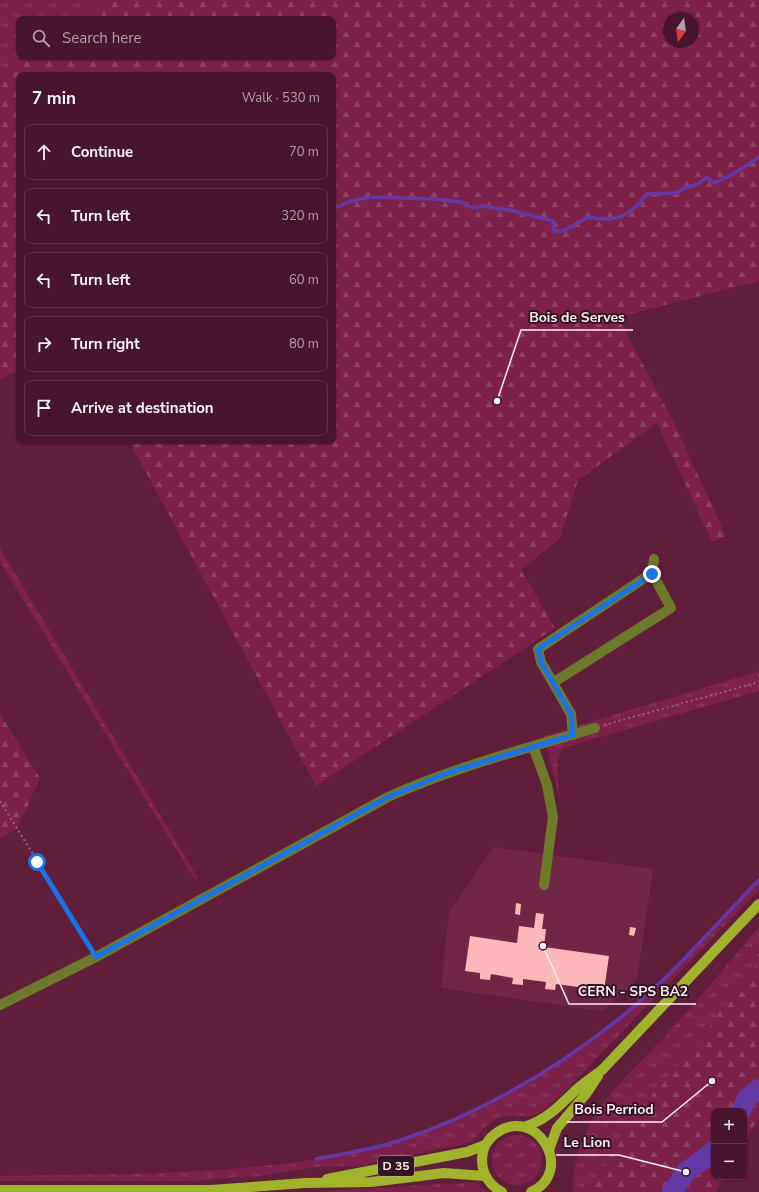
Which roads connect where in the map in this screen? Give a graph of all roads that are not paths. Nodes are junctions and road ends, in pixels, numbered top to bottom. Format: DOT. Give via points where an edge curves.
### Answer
graph roads {
  1 [pos="654,559"];
  2 [pos="652,574"];
  3 [pos="554,682"];
  4 [pos="595,728"];
  5 [pos="573,735"];
  6 [pos="533,746"];
  7 [pos="544,886"];
  8 [pos="759,904"];
  9 [pos="0,1005"];
  10 [pos="602,1070"];
  11 [pos="524,1127"];
  12 [pos="485,1145"];
  13 [pos="549,1150"];
  14 [pos="485,1176"];
  15 [pos="545,1181"];
  16 [pos="305,1183"];
  17 [pos="0,1190"];
  18 [pos="502,1192"];
  19 [pos="531,1192"];
  20 [pos="546,1192"];
  1 -- 2 [label="lane"];
  2 -- 3 [label="lane" via="538,649 541,662"];
  2 -- 3 [label="lane" via="671,608"];
  3 -- 5 [label="lane" via="571,714"];
  4 -- 5 [label="lane"];
  5 -- 6 [label="lane"];
  6 -- 7 [label="lane" via="553,817"];
  6 -- 9 [label="lane" via="450,772 388,797 96,957"];
  8 -- 10 [label="main road"];
  10 -- 11 [label="main road" via="578,1088 550,1115"];
  10 -- 13 [label="main road" via="586,1094 557,1128"];
  11 -- 12 [label="main road" via="505,1128 494,1134"];
  11 -- 13 [label="main road" via="538,1134"];
  12 -- 14 [label="main road" via="482,1161"];
  12 -- 16 [label="main road, D 35" via="467,1152"];
  13 -- 15 [label="main road" via="551,1166"];
  14 -- 16 [label="main road, D 35" via="444,1173 371,1182"];
  14 -- 18 [label="main road" via="494,1188"];
  15 -- 19 [label="main road"];
  15 -- 20 [label="main road"];
  16 -- 17 [label="main road, D 35" via="203,1190"];
}
